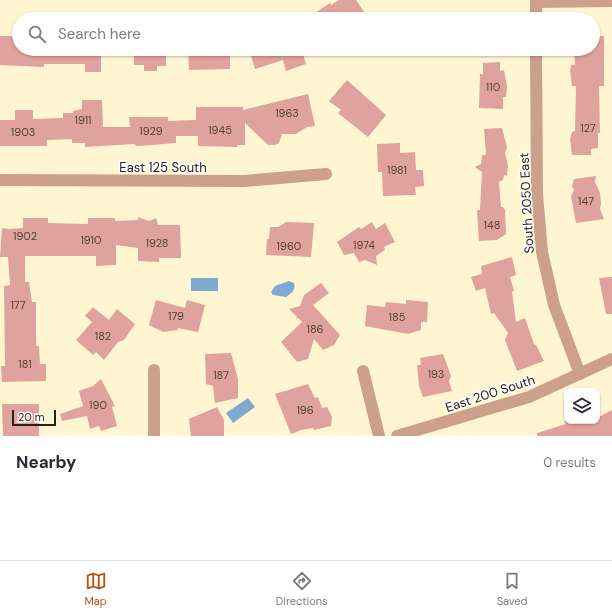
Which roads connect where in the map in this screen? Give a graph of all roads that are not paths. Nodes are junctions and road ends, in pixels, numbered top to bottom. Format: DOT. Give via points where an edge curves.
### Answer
graph roads {
  1 [pos="536,1"];
  2 [pos="612,1"];
  3 [pos="536,12"];
  4 [pos="536,56"];
  5 [pos="326,174"];
  6 [pos="0,180"];
  7 [pos="612,359"];
  8 [pos="154,370"];
  9 [pos="363,371"];
  10 [pos="580,374"];
  11 [pos="154,436"];
  12 [pos="379,436"];
  13 [pos="397,436"];
  1 -- 2 [label="street"];
  1 -- 3 [label="street"];
  4 -- 10 [label="street, South 2050 East" via="537,194 542,252 554,305"];
  5 -- 6 [label="street, East 125 South" via="244,181"];
  7 -- 10 [label="street, East 200 South"];
  8 -- 11 [label="street"];
  9 -- 12 [label="street"];
  10 -- 13 [label="street, East 200 South" via="529,397"];
}
